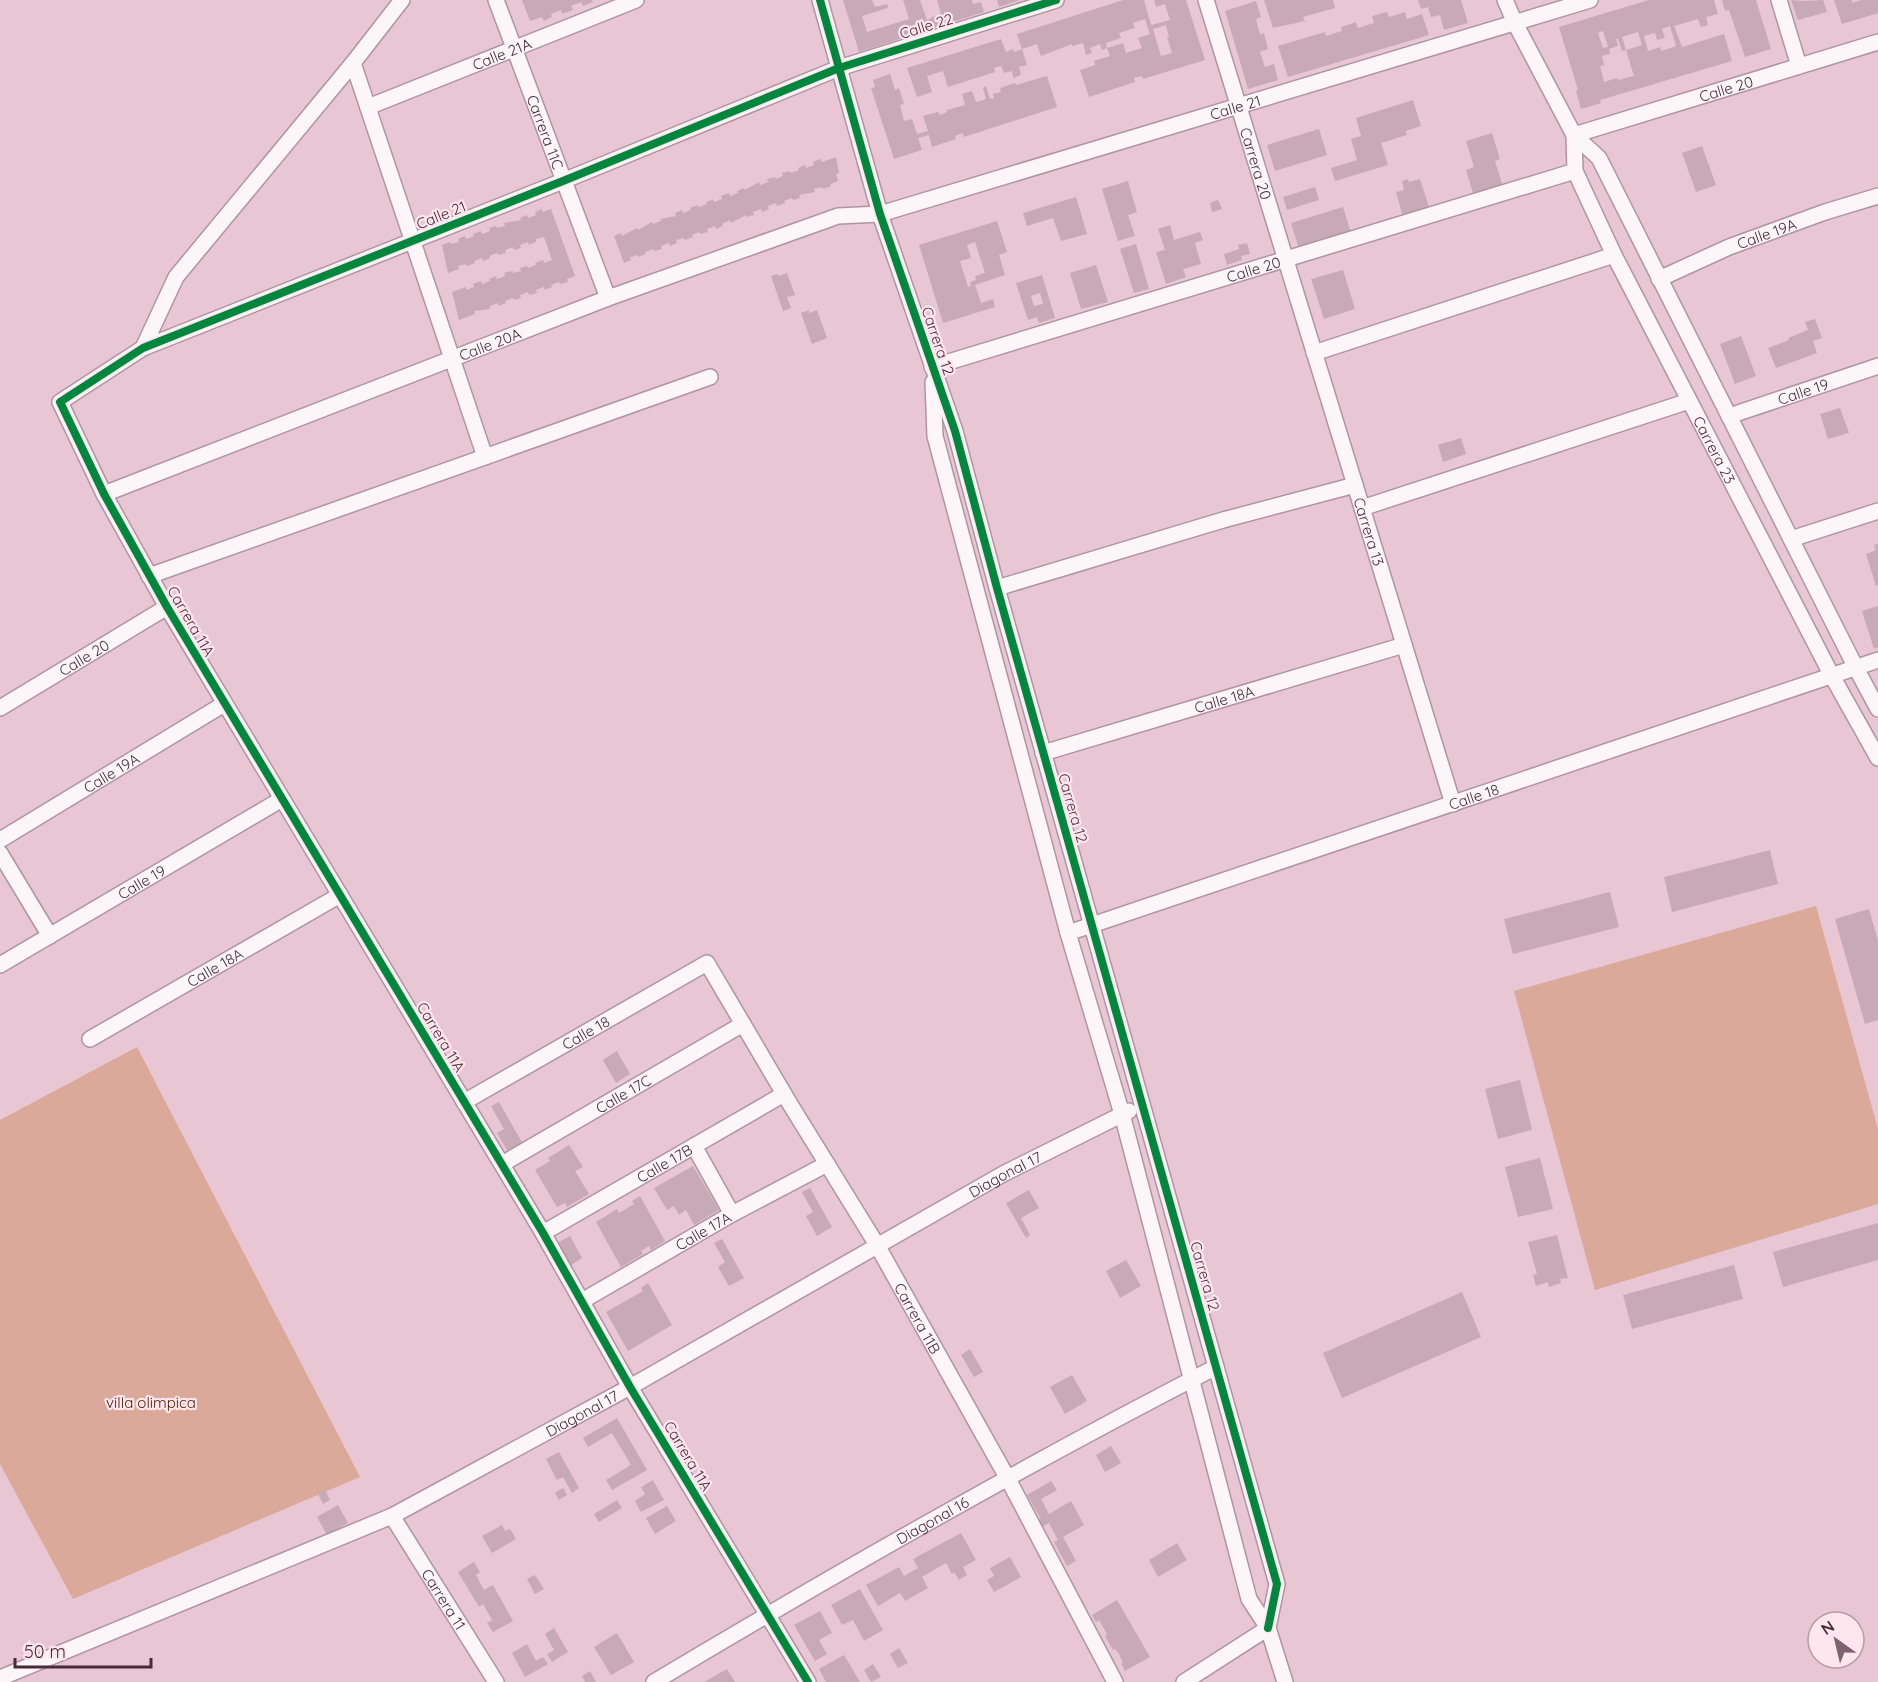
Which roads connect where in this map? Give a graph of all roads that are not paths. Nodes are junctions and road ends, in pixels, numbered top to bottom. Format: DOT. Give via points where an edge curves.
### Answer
graph roads {
  1 [pos="402,0"];
  2 [pos="496,0"];
  3 [pos="636,0"];
  4 [pos="820,0"];
  5 [pos="1056,0"];
  6 [pos="1505,0"];
  7 [pos="1590,0"];
  8 [pos="1779,0"];
  9 [pos="1211,1"];
  10 [pos="1515,23"];
  11 [pos="1878,42"];
  12 [pos="515,48"];
  13 [pos="353,63"];
  14 [pos="1799,66"];
  15 [pos="839,68"];
  16 [pos="1239,106"];
  17 [pos="368,107"];
  18 [pos="1574,135"];
  19 [pos="1575,171"];
  20 [pos="563,181"];
  21 [pos="1878,196"];
  22 [pos="880,214"];
  23 [pos="413,241"];
  24 [pos="1614,255"];
  25 [pos="1286,259"];
  26 [pos="1659,279"];
  27 [pos="608,298"];
  28 [pos="144,348"];
  29 [pos="1314,353"];
  30 [pos="452,359"];
  31 [pos="1878,366"];
  32 [pos="932,367"];
  33 [pos="710,377"];
  34 [pos="1689,401"];
  35 [pos="60,402"];
  36 [pos="1729,416"];
  37 [pos="485,457"];
  38 [pos="1355,485"];
  39 [pos="104,494"];
  40 [pos="1362,508"];
  41 [pos="1878,511"];
  42 [pos="1791,539"];
  43 [pos="149,576"];
  44 [pos="997,588"];
  45 [pos="167,608"];
  46 [pos="1404,645"];
  47 [pos="1878,660"];
  48 [pos="1856,668"];
  49 [pos="1832,676"];
  50 [pos="224,704"];
  51 [pos="0,708"];
  52 [pos="1878,709"];
  53 [pos="1043,753"];
  54 [pos="1878,758"];
  55 [pos="282,799"];
  56 [pos="1453,804"];
  57 [pos="0,840"];
  58 [pos="0,853"];
  59 [pos="340,895"];
  60 [pos="1092,926"];
  61 [pos="1068,933"];
  62 [pos="50,936"];
  63 [pos="707,963"];
  64 [pos="0,965"];
  65 [pos="743,1024"];
  66 [pos="90,1039"];
  67 [pos="784,1094"];
  68 [pos="464,1102"];
  69 [pos="1142,1104"];
  70 [pos="1122,1114"];
  71 [pos="694,1146"];
  72 [pos="502,1164"];
  73 [pos="827,1164"];
  74 [pos="732,1214"];
  75 [pos="543,1233"];
  76 [pos="876,1245"];
  77 [pos="582,1301"];
  78 [pos="1216,1367"];
  79 [pos="1191,1380"];
  80 [pos="630,1387"];
  81 [pos="1008,1479"];
  82 [pos="392,1516"];
  83 [pos="767,1615"];
  84 [pos="1268,1628"];
  85 [pos="0,1678"];
  86 [pos="496,1682"];
  87 [pos="654,1682"];
  88 [pos="808,1682"];
  89 [pos="1115,1682"];
  90 [pos="1184,1682"];
  91 [pos="1285,1682"];
  1 -- 13 [label="street"];
  2 -- 12 [label="street, Carrera 11C"];
  3 -- 12 [label="street, Calle 21A"];
  4 -- 15 [label="street, Carrera 12"];
  5 -- 15 [label="street, Calle 22"];
  6 -- 10 [label="street, Carrera 23"];
  7 -- 10 [label="street, Calle 21"];
  8 -- 14 [label="street"];
  9 -- 16 [label="street, Carrera 20"];
  10 -- 16 [label="street, Calle 21"];
  10 -- 18 [label="street, Carrera 23"];
  11 -- 14 [label="street, Calle 20"];
  12 -- 17 [label="street, Calle 21A"];
  12 -- 20 [label="street, Carrera 11C"];
  13 -- 17 [label="street"];
  13 -- 28 [label="street" via="176,277"];
  14 -- 18 [label="street, Calle 20"];
  15 -- 20 [label="street, Calle 21"];
  15 -- 22 [label="street, Carrera 12"];
  16 -- 22 [label="street, Calle 21"];
  16 -- 25 [label="street, Carrera 20"];
  17 -- 23 [label="street"];
  18 -- 19 [label="street, Carrera 23"];
  18 -- 26 [label="street, Carrera 23" via="1599,158"];
  19 -- 24 [label="street, Carrera 23"];
  19 -- 25 [label="street, Calle 20"];
  20 -- 23 [label="street, Calle 21"];
  20 -- 27 [label="street, Carrera 11C"];
  21 -- 26 [label="street, Calle 19A" via="1729,246"];
  22 -- 27 [label="street, Calle 20A" via="838,216"];
  22 -- 32 [label="street, Carrera 12"];
  23 -- 28 [label="street, Calle 21"];
  23 -- 30 [label="street"];
  24 -- 29 [label="street"];
  24 -- 34 [label="street, Carrera 23"];
  25 -- 29 [label="street, Carrera 13"];
  25 -- 32 [label="street, Calle 20"];
  26 -- 36 [label="street, Carrera 23"];
  27 -- 30 [label="street, Calle 20A"];
  28 -- 35 [label="street, Calle 21"];
  29 -- 38 [label="street, Carrera 13"];
  30 -- 37 [label="street"];
  30 -- 39 [label="street, Calle 20A"];
  31 -- 36 [label="street, Calle 19"];
  32 -- 44 [label="street, Carrera 12" via="955,430"];
  32 -- 61 [label="street, Carrera 12" via="935,436"];
  33 -- 37 [label="street"];
  34 -- 40 [label="street"];
  34 -- 49 [label="street, Carrera 23"];
  35 -- 39 [label="street, Carrera 11A"];
  36 -- 42 [label="street, Carrera 23"];
  37 -- 43 [label="street"];
  38 -- 40 [label="street, Carrera 13"];
  38 -- 44 [label="street" via="1222,520"];
  39 -- 43 [label="street, Carrera 11A"];
  40 -- 46 [label="street, Carrera 13"];
  41 -- 42 [label="street"];
  42 -- 48 [label="street, Carrera 23"];
  43 -- 45 [label="street, Carrera 11A"];
  44 -- 53 [label="street, Carrera 12"];
  45 -- 50 [label="street, Carrera 11A"];
  45 -- 51 [label="street, Calle 20"];
  46 -- 53 [label="street, Calle 18A"];
  46 -- 56 [label="street, Carrera 13"];
  47 -- 48 [label="street, Calle 18"];
  48 -- 49 [label="street, Calle 18"];
  48 -- 52 [label="street, Carrera 23"];
  49 -- 54 [label="street, Carrera 23"];
  49 -- 56 [label="street, Calle 18"];
  50 -- 55 [label="street, Carrera 11A"];
  50 -- 57 [label="street, Calle 19A"];
  53 -- 60 [label="street, Carrera 12"];
  55 -- 59 [label="street, Carrera 11A"];
  55 -- 62 [label="street, Calle 19"];
  56 -- 60 [label="street, Calle 18"];
  58 -- 62 [label="street"];
  59 -- 66 [label="street, Calle 18A"];
  59 -- 68 [label="street, Carrera 11A"];
  60 -- 61 [label="street, Calle 18"];
  60 -- 69 [label="street, Carrera 12"];
  61 -- 70 [label="street, Carrera 12"];
  62 -- 64 [label="street, Calle 19"];
  63 -- 65 [label="street, Carrera 11B"];
  63 -- 68 [label="street, Calle 18"];
  65 -- 67 [label="street, Carrera 11B"];
  65 -- 72 [label="street, Calle 17C"];
  67 -- 71 [label="street, Calle 17B"];
  67 -- 73 [label="street, Carrera 11B"];
  68 -- 72 [label="street, Carrera 11A"];
  69 -- 70 [label="street, Diagonal 17"];
  69 -- 78 [label="street, Carrera 12"];
  70 -- 76 [label="street, Diagonal 17"];
  70 -- 79 [label="street, Carrera 12"];
  71 -- 74 [label="street"];
  71 -- 75 [label="street, Calle 17B"];
  72 -- 75 [label="street, Carrera 11A"];
  73 -- 74 [label="street, Calle 17A"];
  73 -- 76 [label="street, Carrera 11B"];
  74 -- 77 [label="street, Calle 17A"];
  75 -- 77 [label="street, Carrera 11A"];
  76 -- 80 [label="street, Diagonal 17"];
  76 -- 81 [label="street, Carrera 11B"];
  77 -- 80 [label="street, Carrera 11A"];
  78 -- 79 [label="street, Diagonal 16"];
  78 -- 84 [label="street, Carrera 12" via="1277,1584"];
  79 -- 81 [label="street, Diagonal 16"];
  79 -- 84 [label="street, Carrera 12" via="1249,1599"];
  80 -- 82 [label="street, Diagonal 17"];
  80 -- 83 [label="street, Carrera 11A"];
  81 -- 83 [label="street, Diagonal 16"];
  81 -- 89 [label="street, Carrera 11B"];
  82 -- 85 [label="street, Diagonal 17"];
  82 -- 86 [label="street, Carrera 11"];
  83 -- 87 [label="street, Diagonal 16"];
  83 -- 88 [label="street, Carrera 11A"];
  84 -- 90 [label="street"];
  84 -- 91 [label="street, Carrera 12"];
}
